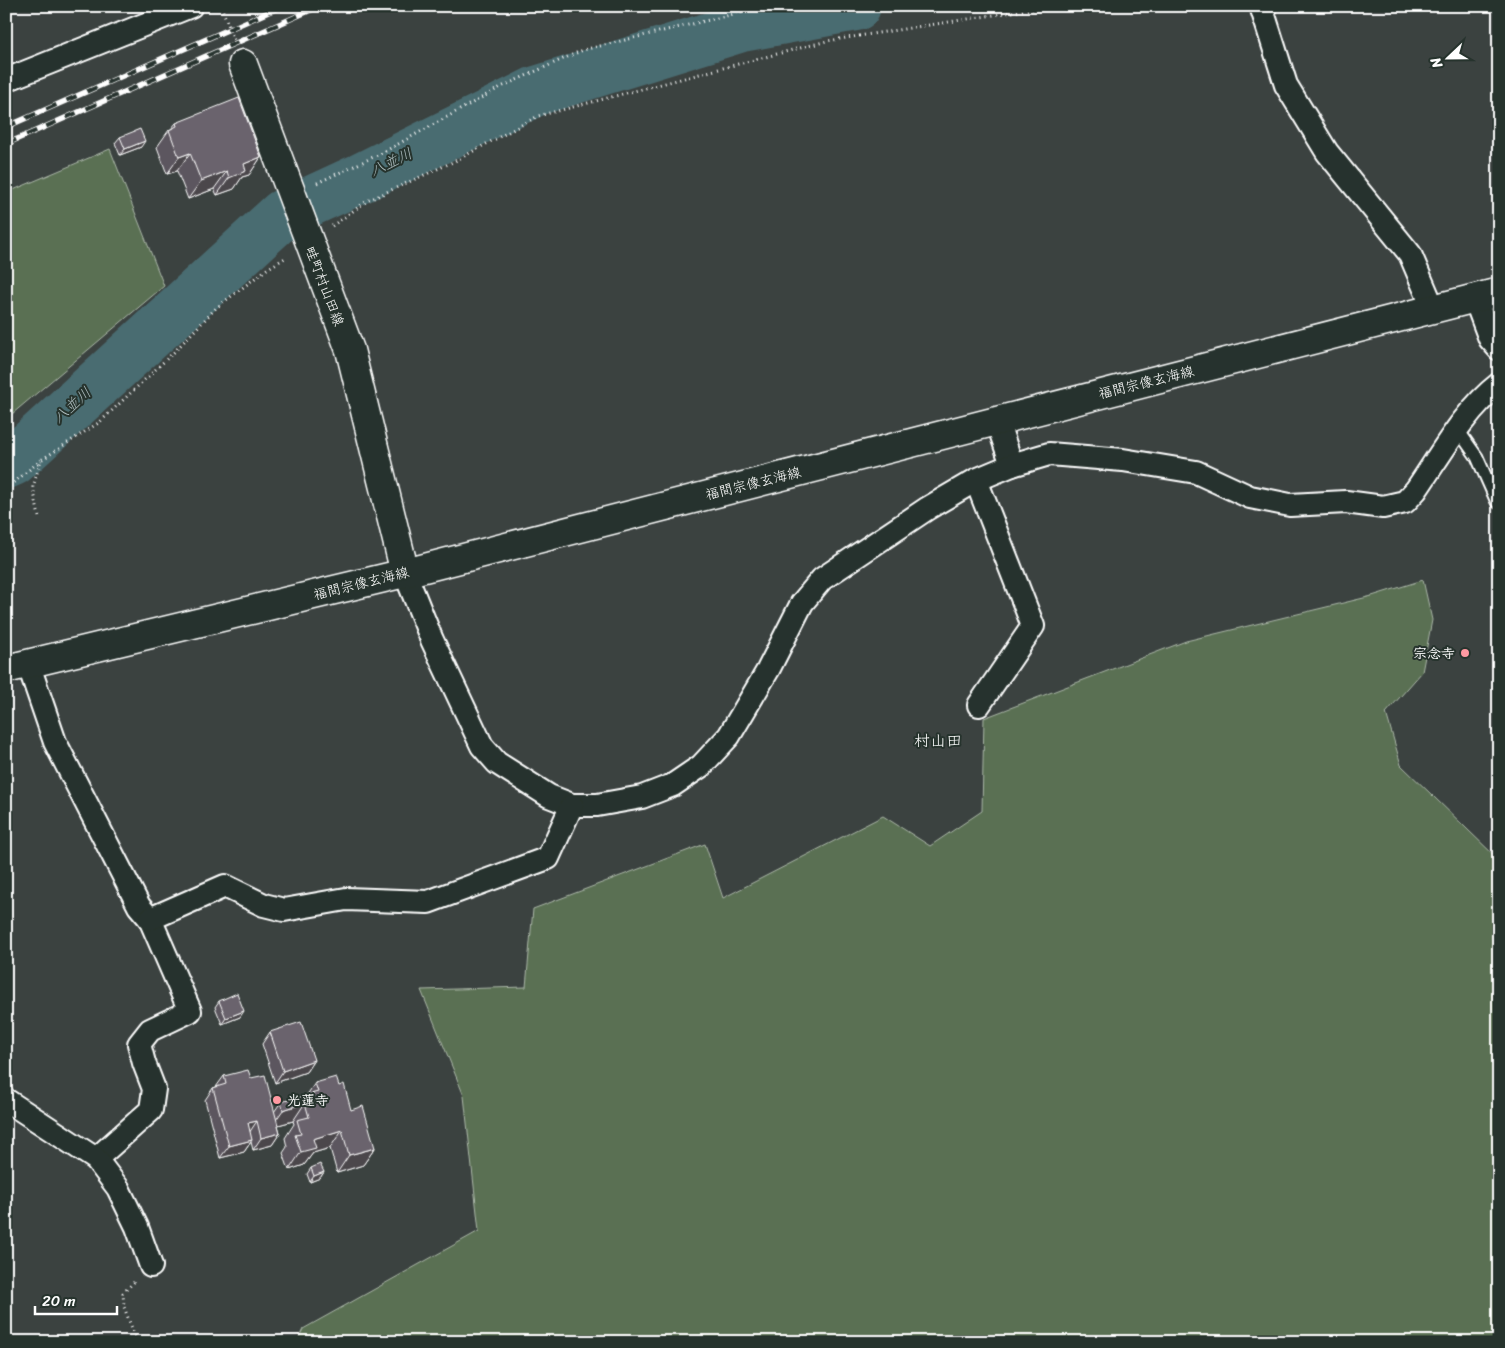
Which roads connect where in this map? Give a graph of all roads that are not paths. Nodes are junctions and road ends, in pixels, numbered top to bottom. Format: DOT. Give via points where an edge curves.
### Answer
graph roads {
  1 [pos="191,6"];
  2 [pos="1261,6"];
  3 [pos="243,64"];
  4 [pos="6,80"];
  5 [pos="1487,295"];
  6 [pos="1433,308"];
  7 [pos="1499,349"];
  8 [pos="1499,384"];
  9 [pos="997,420"];
  10 [pos="1458,430"];
  11 [pos="1012,464"];
  12 [pos="976,480"];
  13 [pos="1499,501"];
  14 [pos="404,573"];
  15 [pos="17,666"];
  16 [pos="979,705"];
  17 [pos="572,805"];
  18 [pos="150,919"];
  19 [pos="6,1100"];
  20 [pos="96,1159"];
  21 [pos="151,1266"];
  1 -- 4 [label="street"];
  2 -- 6 [label="street" via="1286,85 1327,152 1410,254"];
  3 -- 14 [label="main road, 畦町村山田線" via="350,350"];
  5 -- 6 [label="main road, 福間宗像玄海線"];
  5 -- 7 [label="street" via="1490,339"];
  6 -- 9 [label="main road, 福間宗像玄海線"];
  8 -- 10 [label="street" via="1473,408"];
  9 -- 11 [label="street"];
  9 -- 14 [label="main road, 福間宗像玄海線"];
  10 -- 11 [label="street" via="1405,502 1383,507 1346,502 1290,505 1250,496 1196,472 1123,460 1049,454"];
  10 -- 13 [label="lane" via="1477,457"];
  11 -- 12 [label="street"];
  12 -- 16 [label="street" via="1033,626"];
  12 -- 17 [label="street" via="822,579 802,603 729,736 701,766 673,785 642,797 597,805"];
  14 -- 15 [label="main road, 福間宗像玄海線"];
  14 -- 17 [label="street" via="482,746 496,763 549,796"];
  15 -- 18 [label="street" via="139,906"];
  17 -- 18 [label="street" via="548,858 428,902 346,899 284,910 264,906 225,886"];
  18 -- 20 [label="street" via="190,1011 150,1030 139,1044 154,1088 150,1110"];
  19 -- 20 [label="street"];
  20 -- 21 [label="street" via="118,1188"];
}
